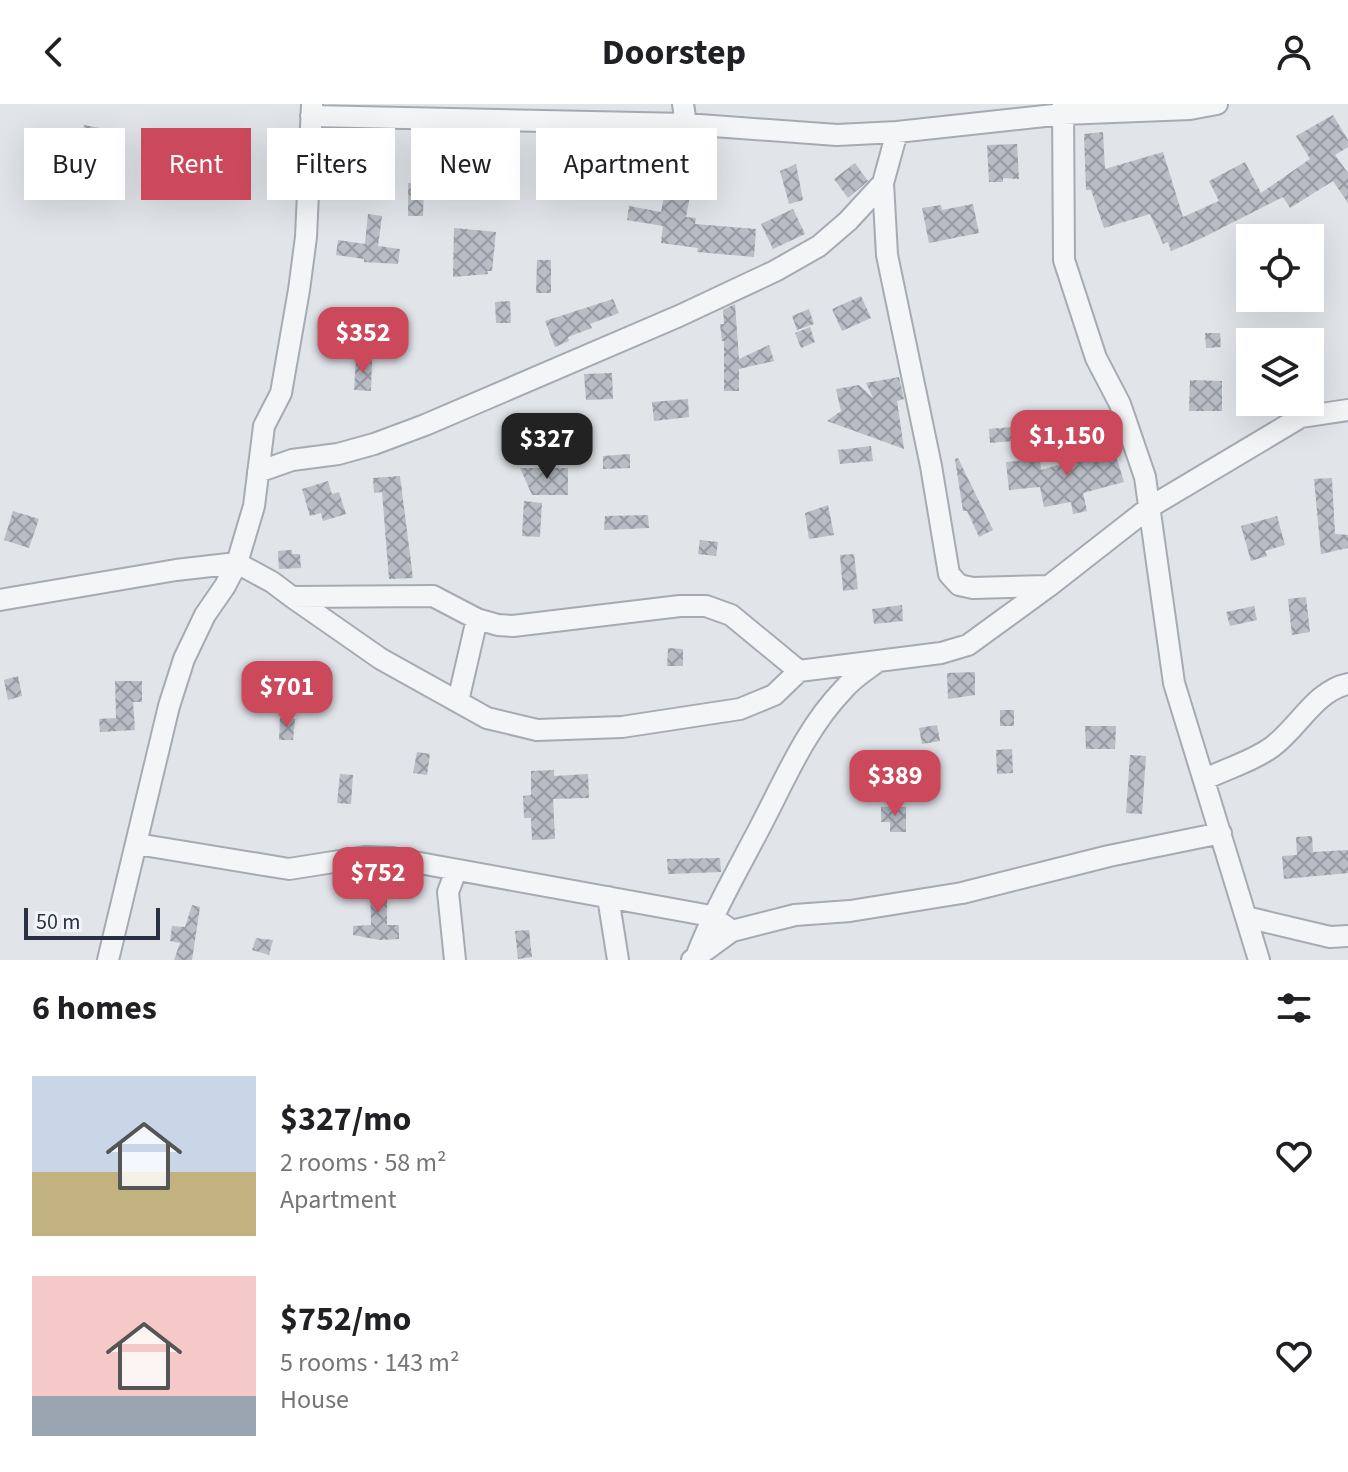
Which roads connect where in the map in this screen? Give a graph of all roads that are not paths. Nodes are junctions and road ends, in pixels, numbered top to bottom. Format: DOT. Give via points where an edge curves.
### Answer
graph roads {
  1 [pos="1217,104"];
  2 [pos="1063,109"];
  3 [pos="312,110"];
  4 [pos="685,114"];
  5 [pos="897,132"];
  6 [pos="883,183"];
  7 [pos="1348,410"];
  8 [pos="258,472"];
  9 [pos="1150,507"];
  10 [pos="237,563"];
  11 [pos="1049,586"];
  12 [pos="292,597"];
  13 [pos="0,600"];
  14 [pos="477,619"];
  15 [pos="880,659"];
  16 [pos="799,671"];
  17 [pos="1348,684"];
  18 [pos="458,701"];
  19 [pos="1205,779"];
  20 [pos="1221,833"];
  21 [pos="137,844"];
  22 [pos="456,871"];
  23 [pos="608,897"];
  24 [pos="711,916"];
  25 [pos="1246,917"];
  26 [pos="732,931"];
  27 [pos="1348,936"];
  28 [pos="694,959"];
  29 [pos="108,960"];
  30 [pos="455,960"];
  31 [pos="618,960"];
  32 [pos="1259,960"];
  1 -- 2 [label="street" via="1190,109"];
  2 -- 5 [label="street"];
  2 -- 9 [label="street" via="1064,260 1096,358 1120,404"];
  3 -- 4 [label="street"];
  3 -- 8 [label="street" via="299,290 281,393 264,426"];
  4 -- 5 [label="street" via="837,135"];
  5 -- 6 [label="street"];
  6 -- 8 [label="street" via="819,246 679,316 374,444"];
  6 -- 11 [label="street" via="887,255 949,574 959,585 973,588"];
  7 -- 9 [label="street" via="1301,417"];
  8 -- 10 [label="street"];
  9 -- 11 [label="street"];
  9 -- 19 [label="street" via="1174,683"];
  10 -- 12 [label="street"];
  10 -- 13 [label="street"];
  10 -- 21 [label="street" via="184,659"];
  11 -- 15 [label="street" via="968,645"];
  12 -- 14 [label="street" via="433,596"];
  12 -- 18 [label="street" via="381,659"];
  14 -- 16 [label="street" via="513,626 706,606 731,615"];
  14 -- 18 [label="street"];
  15 -- 16 [label="street"];
  15 -- 24 [label="street" via="844,687 817,723"];
  16 -- 18 [label="street" via="774,695 740,709 622,727 537,730 487,718"];
  17 -- 19 [label="street" via="1321,697 1270,749"];
  19 -- 20 [label="street"];
  20 -- 25 [label="street"];
  20 -- 26 [label="street" via="962,893 795,915"];
  21 -- 22 [label="street" via="289,869 365,857"];
  21 -- 29 [label="street"];
  22 -- 23 [label="street"];
  22 -- 30 [label="street" via="448,892"];
  23 -- 24 [label="street"];
  23 -- 31 [label="street"];
  24 -- 26 [label="street"];
  24 -- 28 [label="street"];
  25 -- 27 [label="street" via="1330,937"];
  25 -- 32 [label="street"];
  26 -- 28 [label="street"];
}
